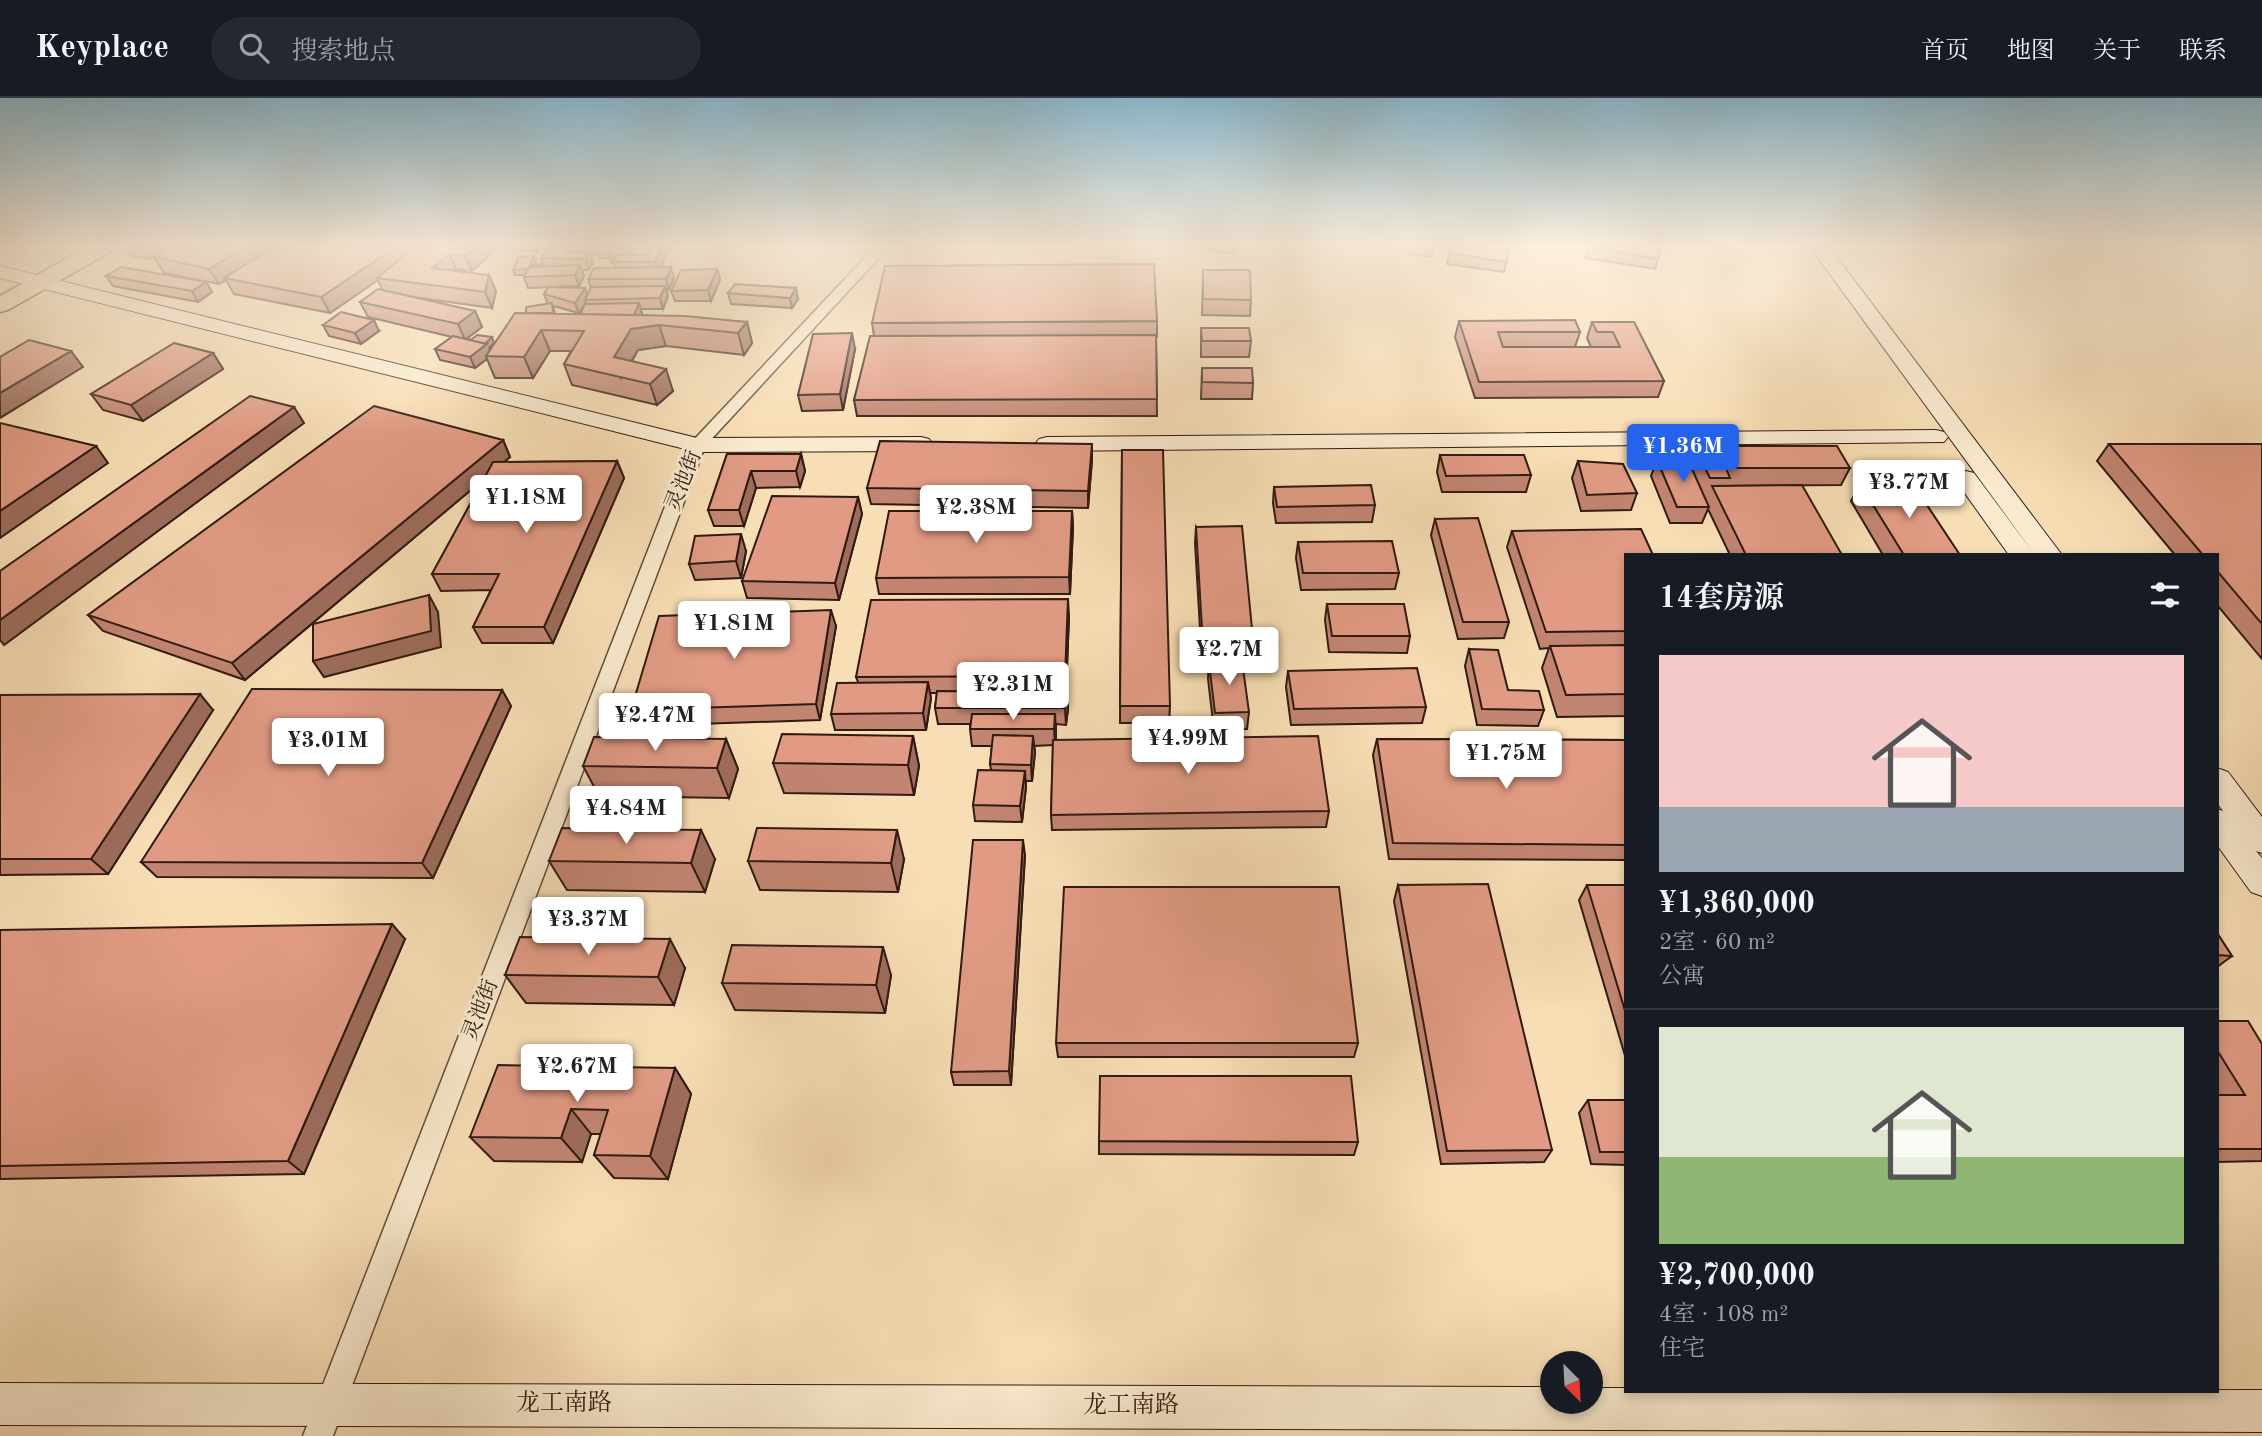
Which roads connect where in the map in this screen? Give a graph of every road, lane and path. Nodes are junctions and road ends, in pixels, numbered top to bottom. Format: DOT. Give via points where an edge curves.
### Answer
graph roads {
  1 [pos="151,309"];
  2 [pos="824,309"];
  3 [pos="1846,309"];
  4 [pos="1866,309"];
  5 [pos="1936,437"];
  6 [pos="944,444"];
  7 [pos="1027,444"];
  8 [pos="697,445"];
  9 [pos="2021,553"];
  10 [pos="2048,553"];
  11 [pos="2219,783"];
  12 [pos="2219,824"];
  13 [pos="2262,840"];
  14 [pos="2262,883"];
  15 [pos="0,1404"];
  16 [pos="2262,1411"];
  17 [pos="324,1419"];
  1 -- 8 [label="street"];
  2 -- 8 [label="street, 灵池街"];
  3 -- 5 [label="street"];
  4 -- 10 [label="street"];
  5 -- 7 [label="street"];
  5 -- 9 [label="street"];
  6 -- 8 [label="street"];
  8 -- 17 [label="street, 灵池街"];
  11 -- 13 [label="street"];
  12 -- 14 [label="street"];
  15 -- 17 [label="street, 龙工南路"];
  16 -- 17 [label="street, 龙工南路"];
}
